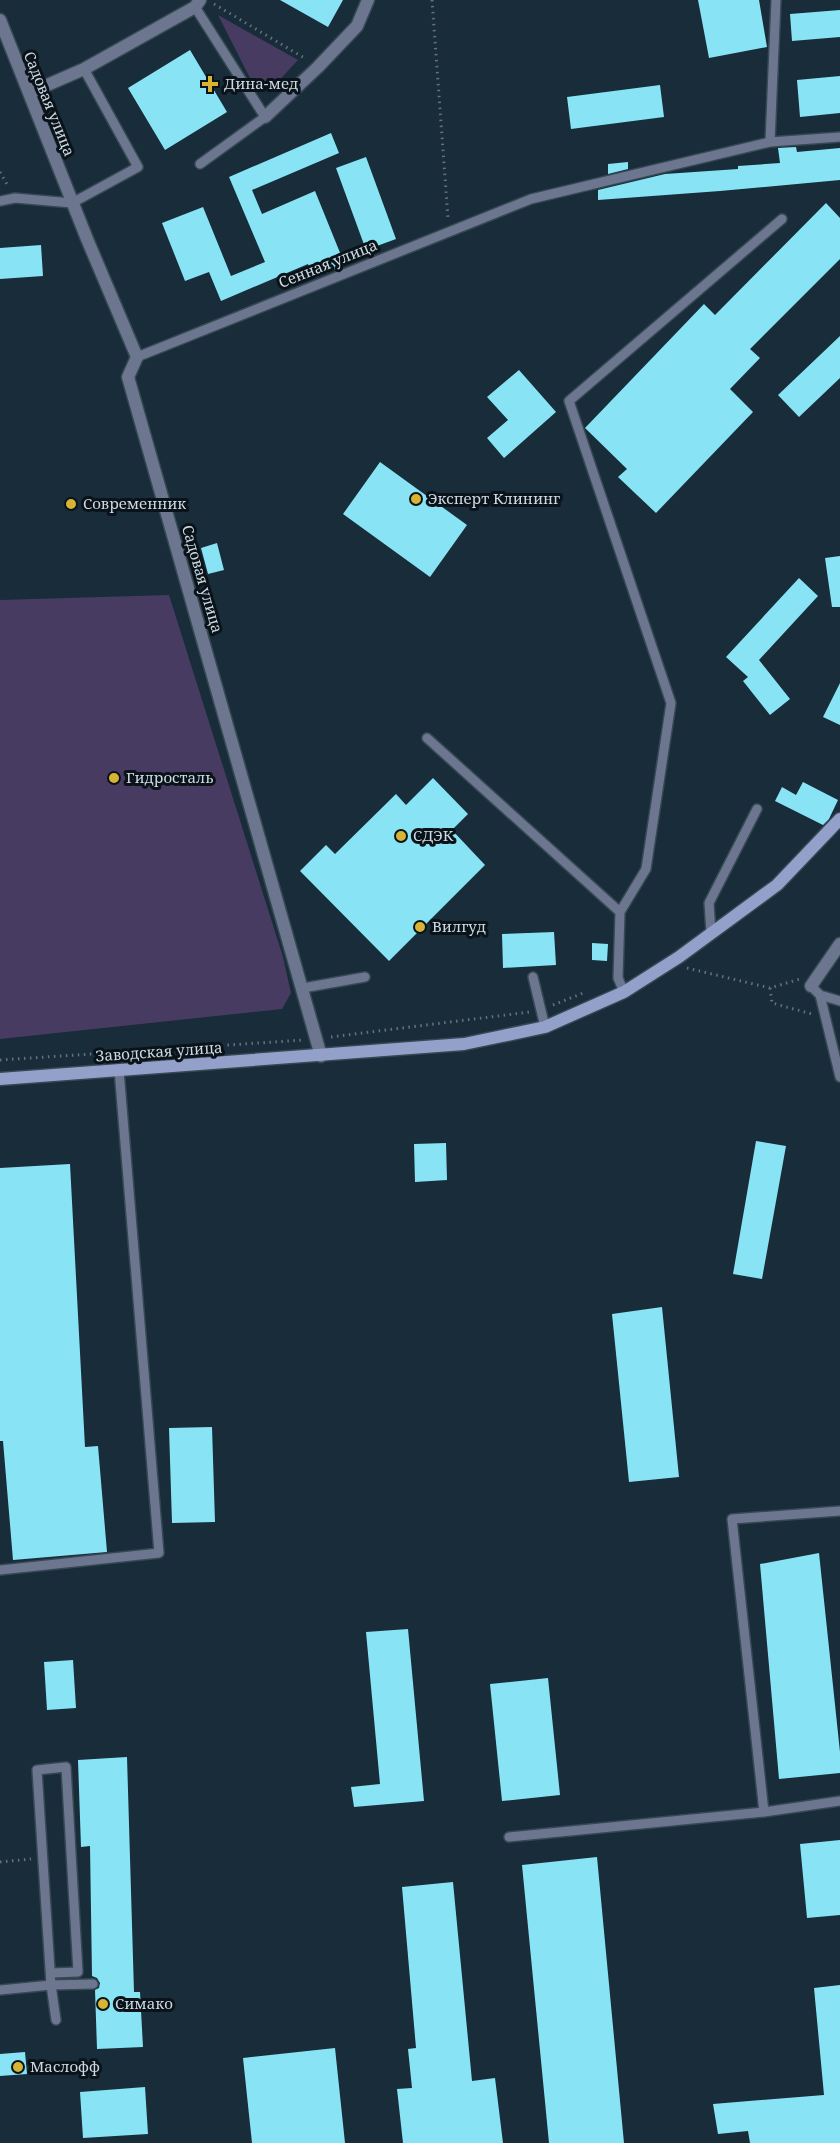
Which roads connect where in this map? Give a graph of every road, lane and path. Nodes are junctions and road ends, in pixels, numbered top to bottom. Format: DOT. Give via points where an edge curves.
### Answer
graph roads {
  1 [pos="207,0"];
  2 [pos="368,0"];
  3 [pos="432,0"];
  4 [pos="776,0"];
  5 [pos="197,4"];
  6 [pos="0,21"];
  7 [pos="318,67"];
  8 [pos="84,69"];
  9 [pos="29,93"];
  10 [pos="265,117"];
  11 [pos="840,137"];
  12 [pos="770,142"];
  13 [pos="200,164"];
  14 [pos="0,201"];
  15 [pos="72,203"];
  16 [pos="782,219"];
  17 [pos="449,232"];
  18 [pos="137,357"];
  19 [pos="427,738"];
  20 [pos="757,809"];
  21 [pos="840,819"];
  22 [pos="620,912"];
  23 [pos="711,933"];
  24 [pos="840,944"];
  25 [pos="687,967"];
  26 [pos="819,975"];
  27 [pos="365,977"];
  28 [pos="533,977"];
  29 [pos="303,988"];
  30 [pos="770,988"];
  31 [pos="589,990"];
  32 [pos="815,991"];
  33 [pos="624,992"];
  34 [pos="840,1001"];
  35 [pos="541,1010"];
  36 [pos="826,1018"];
  37 [pos="545,1027"];
  38 [pos="317,1039"];
  39 [pos="321,1056"];
  40 [pos="0,1060"];
  41 [pos="120,1070"];
  42 [pos="840,1077"];
  43 [pos="0,1079"];
  44 [pos="840,1511"];
  45 [pos="0,1570"];
  46 [pos="840,1801"];
  47 [pos="764,1812"];
  48 [pos="509,1837"];
  49 [pos="41,1858"];
  50 [pos="0,1862"];
  51 [pos="51,1973"];
  52 [pos="93,1984"];
  53 [pos="51,1985"];
  54 [pos="0,1990"];
  55 [pos="56,2020"];
  1 -- 7 [label="path"];
  2 -- 7 [label="street" via="357,26"];
  3 -- 17 [label="path"];
  4 -- 12 [label="lane"];
  5 -- 8 [label="street"];
  5 -- 10 [label="lane"];
  6 -- 9 [label="street, Садовая улица"];
  7 -- 10 [label="street"];
  8 -- 9 [label="street"];
  8 -- 15 [label="lane" via="138,167"];
  9 -- 15 [label="street, Садовая улица"];
  10 -- 13 [label="lane"];
  11 -- 12 [label="lane, Сенная улица"];
  12 -- 17 [label="lane, Сенная улица" via="531,199"];
  14 -- 15 [label="lane" via="15,198"];
  15 -- 18 [label="street, Садовая улица"];
  16 -- 22 [label="lane" via="569,401 670,703 646,869"];
  17 -- 18 [label="lane, Сенная улица"];
  18 -- 29 [label="street, Садовая улица" via="128,377 293,977"];
  19 -- 22 [label="lane"];
  20 -- 23 [label="lane" via="709,903"];
  21 -- 23 [label="main road, Заводская улица" via="777,885"];
  22 -- 33 [label="lane" via="618,978"];
  23 -- 33 [label="main road, Заводская улица"];
  24 -- 26 [label="street"];
  25 -- 30 [label="path"];
  26 -- 30 [label="path"];
  26 -- 32 [label="street"];
  27 -- 29 [label="lane"];
  28 -- 35 [label="lane"];
  29 -- 38 [label="street, Садовая улица"];
  30 -- 36 [label="path" via="772,1003"];
  31 -- 35 [label="path"];
  32 -- 34 [label="lane"];
  32 -- 36 [label="lane"];
  33 -- 37 [label="main road, Заводская улица"];
  35 -- 37 [label="lane"];
  35 -- 38 [label="path"];
  36 -- 42 [label="lane"];
  37 -- 39 [label="main road, Заводская улица" via="464,1044"];
  38 -- 39 [label="street, Садовая улица"];
  38 -- 40 [label="path"];
  39 -- 41 [label="main road, Заводская улица"];
  41 -- 43 [label="main road, Заводская улица"];
  41 -- 45 [label="lane" via="159,1553"];
  44 -- 47 [label="lane" via="732,1519"];
  46 -- 47 [label="lane"];
  47 -- 48 [label="lane"];
  49 -- 50 [label="path"];
  49 -- 51 [label="lane"];
  49 -- 51 [label="lane" via="37,1770 66,1767 78,1972"];
  51 -- 53 [label="lane"];
  52 -- 53 [label="lane"];
  53 -- 54 [label="lane"];
  53 -- 55 [label="lane"];
}
